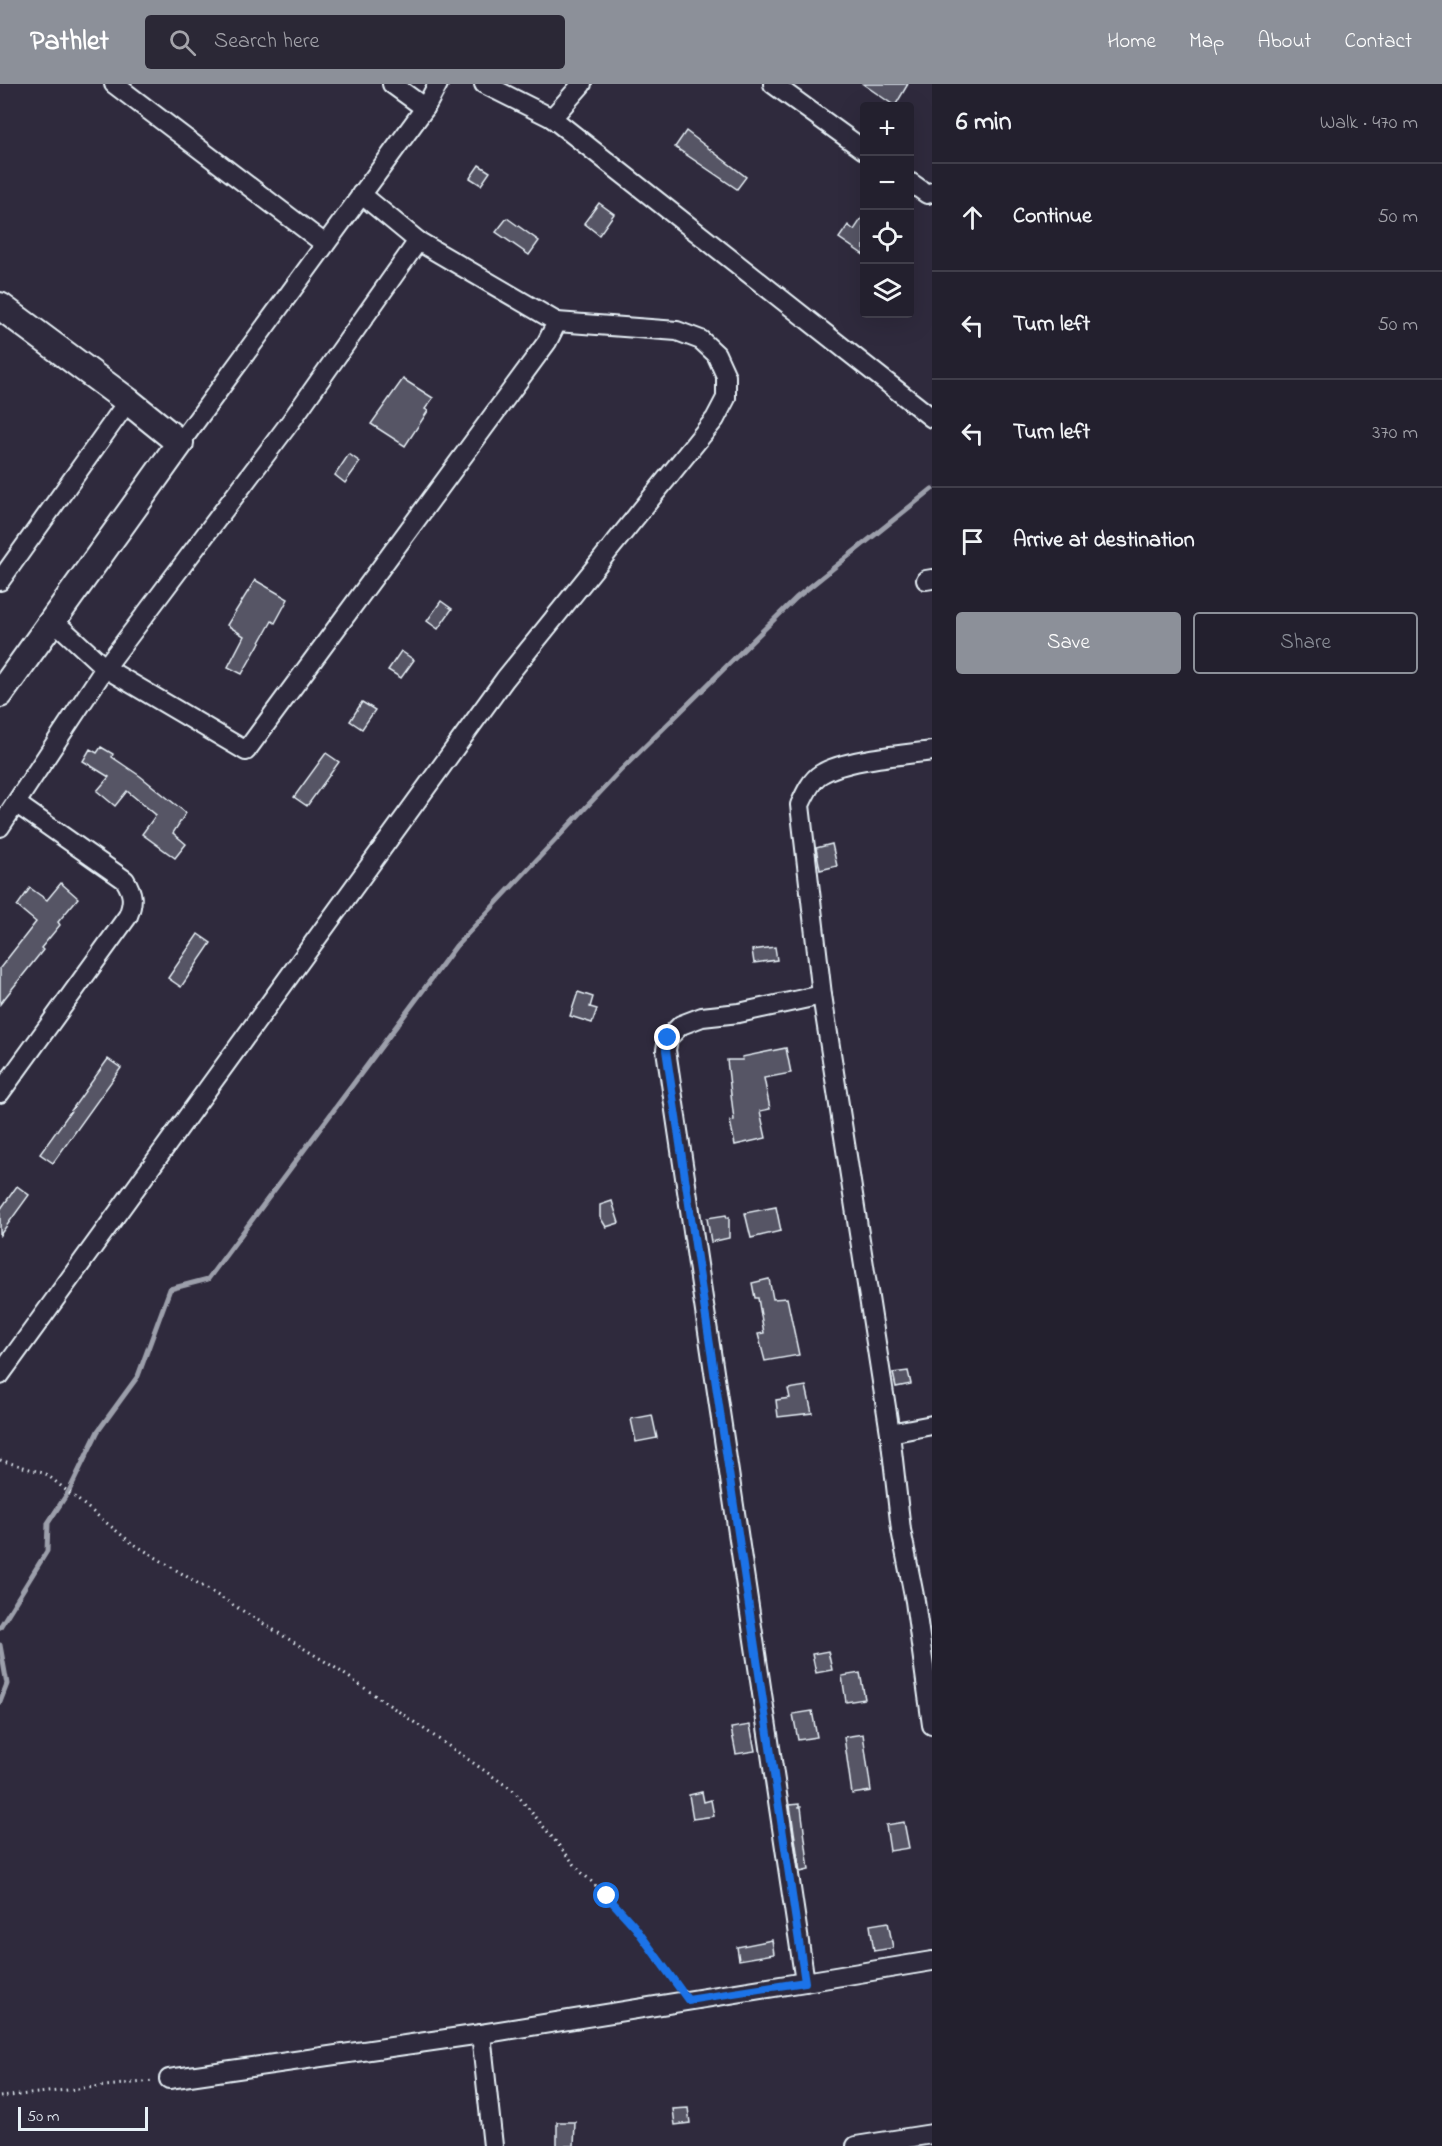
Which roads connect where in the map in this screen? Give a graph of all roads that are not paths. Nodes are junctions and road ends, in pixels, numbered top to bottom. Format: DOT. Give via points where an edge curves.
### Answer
graph roads {
  1 [pos="114,84"];
  2 [pos="392,84"];
  3 [pos="438,84"];
  4 [pos="484,84"];
  5 [pos="582,84"];
  6 [pos="773,84"];
  7 [pos="425,108"];
  8 [pos="552,118"];
  9 [pos="860,147"];
  10 [pos="914,185"];
  11 [pos="932,192"];
  12 [pos="360,194"];
  13 [pos="418,241"];
  14 [pos="324,244"];
  15 [pos="0,306"];
  16 [pos="557,322"];
  17 [pos="128,401"];
  18 [pos="932,418"];
  19 [pos="180,444"];
  20 [pos="0,581"];
  21 [pos="53,620"];
  22 [pos="105,668"];
  23 [pos="0,694"];
  24 [pos="932,751"];
  25 [pos="17,804"];
  26 [pos="0,827"];
  27 [pos="822,995"];
  28 [pos="0,1093"];
  29 [pos="0,1374"];
  30 [pos="932,1425"];
  31 [pos="890,1433"];
  32 [pos="923,1600"];
  33 [pos="932,1725"];
  34 [pos="932,1961"];
  35 [pos="805,1982"];
  36 [pos="481,2034"];
  37 [pos="169,2079"];
  38 [pos="932,2134"];
  39 [pos="493,2146"];
  40 [pos="856,2146"];
  1 -- 14 [label="street"];
  2 -- 7 [label="street"];
  3 -- 7 [label="street"];
  4 -- 8 [label="street"];
  5 -- 8 [label="street"];
  6 -- 9 [label="street"];
  7 -- 12 [label="street"];
  8 -- 18 [label="street"];
  10 -- 11 [label="street" via="927,194"];
  12 -- 13 [label="street"];
  12 -- 14 [label="street"];
  13 -- 16 [label="street"];
  13 -- 22 [label="street" via="291,421"];
  14 -- 19 [label="street"];
  15 -- 17 [label="street"];
  16 -- 22 [label="street" via="540,352 246,751"];
  16 -- 29 [label="street" via="677,331 701,340 716,354 726,376 726,398 715,419 506,679"];
  17 -- 19 [label="street"];
  17 -- 20 [label="street"];
  19 -- 21 [label="street"];
  21 -- 22 [label="street"];
  21 -- 23 [label="street"];
  22 -- 25 [label="street"];
  24 -- 27 [label="street" via="840,765 819,775 800,805"];
  25 -- 26 [label="street"];
  25 -- 28 [label="street" via="125,880 132,890 133,902 128,916"];
  27 -- 31 [label="street"];
  27 -- 35 [label="street" via="702,1017 681,1025 668,1038 666,1050"];
  30 -- 31 [label="street"];
  31 -- 32 [label="street" via="902,1530"];
  32 -- 33 [label="street"];
  34 -- 35 [label="street"];
  35 -- 36 [label="street"];
  36 -- 37 [label="street"];
  36 -- 39 [label="street"];
  38 -- 40 [label="street"];
}
